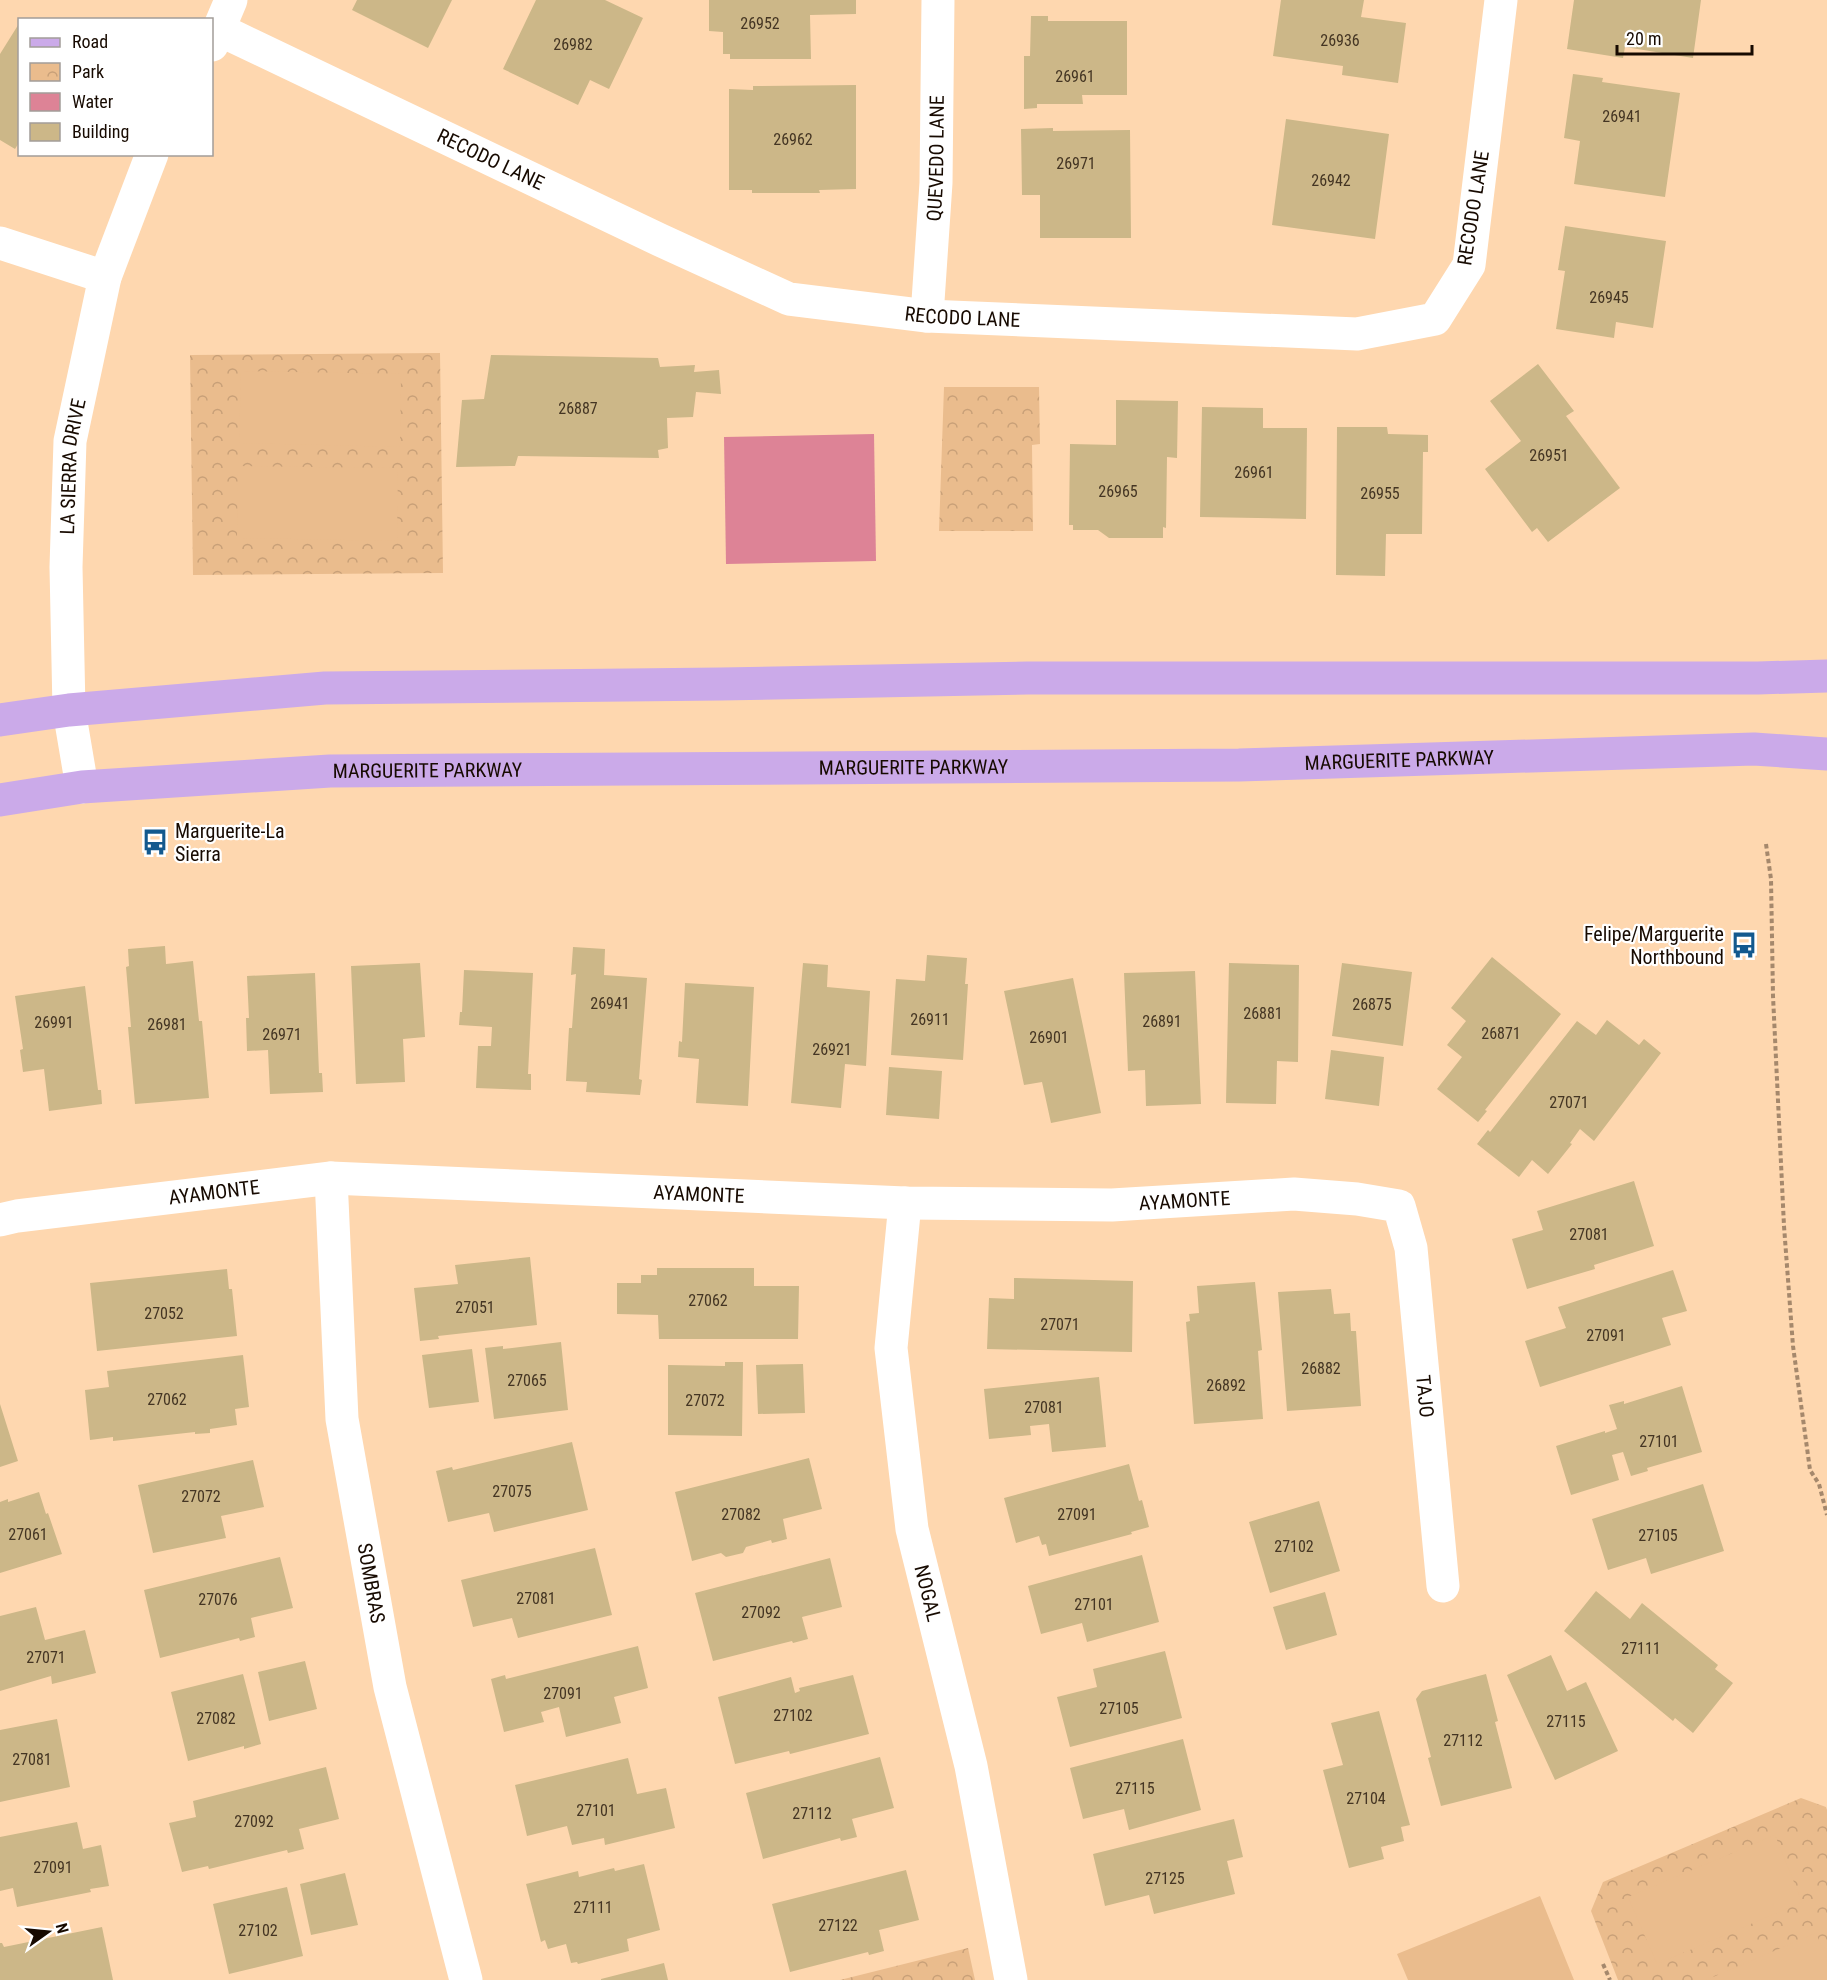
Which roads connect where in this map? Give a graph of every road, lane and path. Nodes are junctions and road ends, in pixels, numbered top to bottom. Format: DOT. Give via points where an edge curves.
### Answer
graph roads {
  1 [pos="938,0"];
  2 [pos="1501,0"];
  3 [pos="221,25"];
  4 [pos="151,156"];
  5 [pos="0,243"];
  6 [pos="105,277"];
  7 [pos="927,316"];
  8 [pos="1827,676"];
  9 [pos="69,710"];
  10 [pos="0,720"];
  11 [pos="1827,754"];
  12 [pos="82,787"];
  13 [pos="0,800"];
  14 [pos="1766,844"];
  15 [pos="331,1178"];
  16 [pos="905,1203"];
  17 [pos="1399,1206"];
  18 [pos="0,1220"];
  19 [pos="1827,1515"];
  20 [pos="1443,1586"];
  21 [pos="1603,1964"];
  22 [pos="466,1980"];
  23 [pos="1011,1980"];
  24 [pos="1610,1980"];
  1 -- 7 [label="street, QUEVEDO LANE" via="936,183"];
  2 -- 7 [label="street, RECODO LANE" via="1469,266 1435,318 1357,334"];
  3 -- 7 [label="street, RECODO LANE" via="789,299"];
  4 -- 6 [label="street, LA SIERRA DRIVE"];
  5 -- 6 [label="street"];
  6 -- 9 [label="street, LA SIERRA DRIVE" via="70,441 66,567"];
  8 -- 9 [label="main road" via="1028,678 325,688"];
  9 -- 10 [label="main road"];
  9 -- 12 [label="street, LA SIERRA DRIVE"];
  11 -- 12 [label="main road, MARGUERITE PARKWAY" via="1754,749 1239,765 330,771"];
  12 -- 13 [label="main road, MARGUERITE PARKWAY"];
  14 -- 19 [label="path" via="1771,879 1773,996 1793,1346 1810,1470 1819,1484"];
  15 -- 16 [label="street, AYAMONTE"];
  15 -- 18 [label="street, AYAMONTE"];
  15 -- 22 [label="street, SOMBRAS" via="342,1419 390,1687"];
  16 -- 17 [label="street, AYAMONTE" via="1112,1205 1294,1194"];
  16 -- 23 [label="street, NOGAL" via="891,1348 912,1529 971,1766"];
  17 -- 20 [label="street, TAJO" via="1411,1248"];
  21 -- 24 [label="path"];
}
